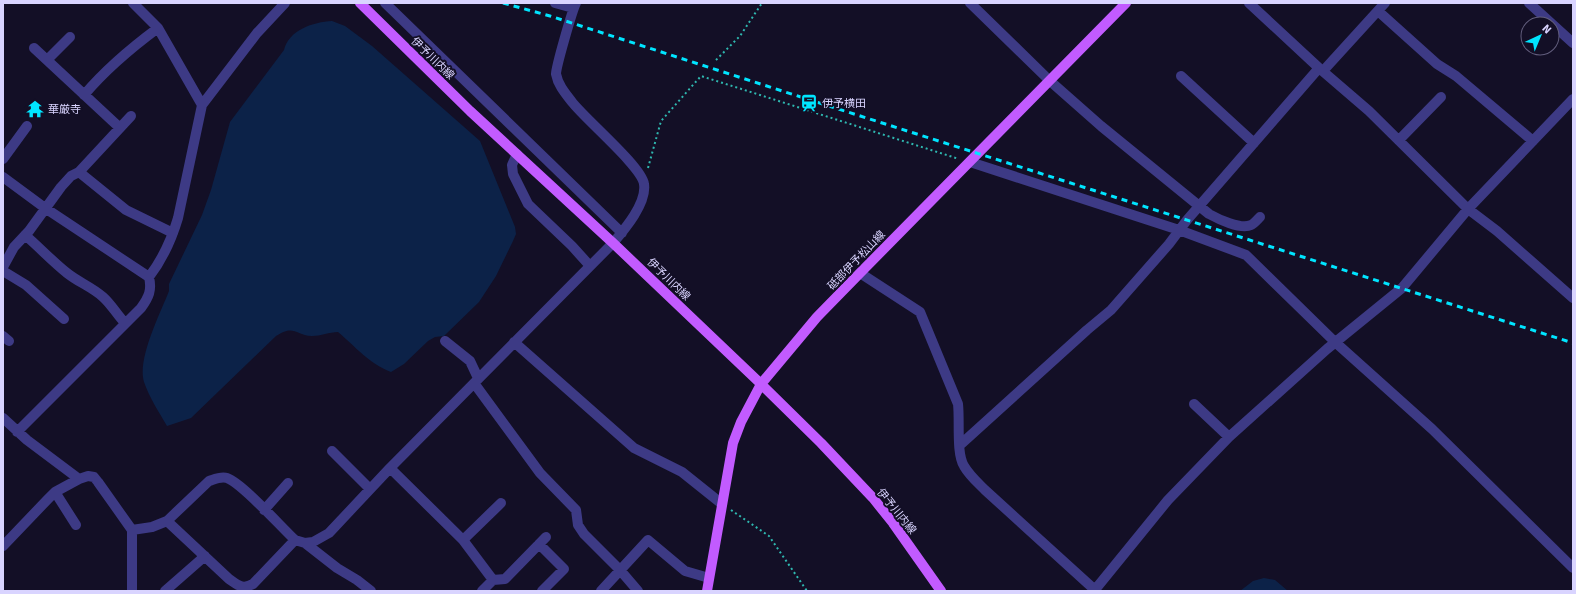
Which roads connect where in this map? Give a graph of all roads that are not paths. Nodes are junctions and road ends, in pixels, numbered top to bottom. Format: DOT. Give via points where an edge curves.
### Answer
graph roads {
  1 [pos="133,3"];
  2 [pos="285,3"];
  3 [pos="360,3"];
  4 [pos="385,3"];
  5 [pos="555,3"];
  6 [pos="970,3"];
  7 [pos="1126,3"];
  8 [pos="1249,3"];
  9 [pos="1529,3"];
  10 [pos="574,5"];
  11 [pos="1381,6"];
  12 [pos="158,28"];
  13 [pos="70,37"];
  14 [pos="1573,42"];
  15 [pos="34,48"];
  16 [pos="47,60"];
  17 [pos="1321,70"];
  18 [pos="1181,76"];
  19 [pos="1050,81"];
  20 [pos="84,95"];
  21 [pos="1441,97"];
  22 [pos="1573,99"];
  23 [pos="202,105"];
  24 [pos="132,116"];
  25 [pos="27,126"];
  26 [pos="120,128"];
  27 [pos="1399,140"];
  28 [pos="1533,141"];
  29 [pos="1254,143"];
  30 [pos="517,154"];
  31 [pos="3,159"];
  32 [pos="970,162"];
  33 [pos="79,172"];
  34 [pos="3,177"];
  35 [pos="1199,205"];
  36 [pos="46,208"];
  37 [pos="1468,209"];
  38 [pos="1260,217"];
  39 [pos="1179,230"];
  40 [pos="173,233"];
  41 [pos="622,233"];
  42 [pos="25,234"];
  43 [pos="613,243"];
  44 [pos="590,266"];
  45 [pos="3,267"];
  46 [pos="3,271"];
  47 [pos="860,272"];
  48 [pos="149,277"];
  49 [pos="1573,298"];
  50 [pos="64,319"];
  51 [pos="125,323"];
  52 [pos="445,341"];
  53 [pos="514,342"];
  54 [pos="1336,342"];
  55 [pos="476,381"];
  56 [pos="761,384"];
  57 [pos="1194,404"];
  58 [pos="3,418"];
  59 [pos="17,432"];
  60 [pos="1229,438"];
  61 [pos="960,446"];
  62 [pos="332,451"];
  63 [pos="390,468"];
  64 [pos="79,479"];
  65 [pos="288,483"];
  66 [pos="370,489"];
  67 [pos="56,492"];
  68 [pos="501,503"];
  69 [pos="722,504"];
  70 [pos="264,510"];
  71 [pos="167,521"];
  72 [pos="76,525"];
  73 [pos="132,530"];
  74 [pos="463,540"];
  75 [pos="300,541"];
  76 [pos="3,546"];
  77 [pos="204,556"];
  78 [pos="1573,568"];
  79 [pos="620,570"];
  80 [pos="709,578"];
  81 [pos="488,587"];
  82 [pos="1094,590"];
  83 [pos="132,591"];
  84 [pos="165,591"];
  85 [pos="371,591"];
  86 [pos="542,591"];
  87 [pos="602,591"];
  88 [pos="638,591"];
  89 [pos="707,591"];
  90 [pos="941,591"];
  1 -- 12 [label="street"];
  2 -- 23 [label="street" via="257,33"];
  3 -- 30 [label="main road, 伊予川内線"];
  4 -- 41 [label="street"];
  5 -- 10 [label="street"];
  6 -- 19 [label="street"];
  7 -- 19 [label="main road, 砥部伊予松山線"];
  8 -- 17 [label="street"];
  9 -- 14 [label="street"];
  10 -- 41 [label="street" via="556,72 560,87 580,112 635,166 644,184 643,197"];
  11 -- 17 [label="street"];
  11 -- 28 [label="street" via="1437,64 1456,76"];
  12 -- 20 [label="street" via="126,52"];
  12 -- 23 [label="street"];
  13 -- 16 [label="street"];
  15 -- 16 [label="street"];
  16 -- 20 [label="street"];
  17 -- 27 [label="street" via="1369,110"];
  17 -- 29 [label="street"];
  18 -- 29 [label="street"];
  19 -- 32 [label="main road, 砥部伊予松山線"];
  19 -- 35 [label="street"];
  20 -- 26 [label="street"];
  21 -- 27 [label="street"];
  22 -- 28 [label="street"];
  23 -- 40 [label="street" via="183,200"];
  24 -- 26 [label="street"];
  25 -- 31 [label="street"];
  26 -- 33 [label="street"];
  27 -- 37 [label="street"];
  28 -- 37 [label="street"];
  29 -- 35 [label="street"];
  30 -- 43 [label="main road, 伊予川内線"];
  30 -- 44 [label="street" via="512,165 513,174 528,204"];
  32 -- 39 [label="street"];
  32 -- 47 [label="main road, 砥部伊予松山線"];
  33 -- 36 [label="street" via="71,176"];
  33 -- 40 [label="street" via="126,210"];
  34 -- 36 [label="street"];
  35 -- 38 [label="street" via="1217,219 1242,226 1251,225"];
  35 -- 39 [label="street"];
  36 -- 42 [label="street"];
  36 -- 48 [label="street"];
  37 -- 49 [label="street"];
  37 -- 54 [label="street" via="1402,288"];
  39 -- 54 [label="street" via="1246,255"];
  39 -- 61 [label="street" via="1111,310"];
  40 -- 48 [label="street"];
  41 -- 43 [label="street"];
  42 -- 45 [label="street"];
  42 -- 51 [label="street" via="68,274 102,296"];
  43 -- 44 [label="street"];
  43 -- 56 [label="main road, 伊予川内線"];
  44 -- 53 [label="street"];
  46 -- 50 [label="street" via="26,285"];
  47 -- 56 [label="main road, 砥部伊予松山線"];
  47 -- 61 [label="street" via="920,312 958,404"];
  48 -- 51 [label="street" via="150,294 141,308"];
  51 -- 59 [label="street"];
  52 -- 55 [label="street" via="470,361"];
  53 -- 55 [label="street"];
  53 -- 69 [label="street" via="634,448 682,472"];
  54 -- 60 [label="street"];
  54 -- 78 [label="street" via="1432,429"];
  55 -- 63 [label="street"];
  55 -- 79 [label="street" via="540,473 576,510 578,525 584,534"];
  56 -- 69 [label="main road, 砥部伊予松山線" via="733,443"];
  56 -- 90 [label="main road, 伊予川内線" via="873,498"];
  57 -- 60 [label="street"];
  58 -- 59 [label="street"];
  59 -- 64 [label="street"];
  60 -- 82 [label="street" via="1168,500"];
  61 -- 82 [label="street" via="963,465 971,476"];
  62 -- 66 [label="street"];
  63 -- 66 [label="street"];
  63 -- 74 [label="street"];
  64 -- 67 [label="street"];
  64 -- 73 [label="street" via="94,477"];
  65 -- 70 [label="street"];
  66 -- 75 [label="street" via="329,533 313,542"];
  67 -- 72 [label="street"];
  67 -- 76 [label="street"];
  68 -- 74 [label="street"];
  69 -- 80 [label="main road, 砥部伊予松山線"];
  70 -- 71 [label="street" via="233,481 217,478 209,481"];
  70 -- 75 [label="street"];
  71 -- 73 [label="street" via="152,527"];
  71 -- 77 [label="street"];
  73 -- 83 [label="street"];
  74 -- 81 [label="street"];
  75 -- 77 [label="street" via="247,588 229,579"];
  75 -- 85 [label="street"];
  77 -- 84 [label="street"];
  79 -- 80 [label="street" via="648,540 685,571"];
  79 -- 87 [label="street"];
  79 -- 88 [label="street"];
  80 -- 89 [label="main road, 砥部伊予松山線"];
  81 -- 86 [label="street" via="505,579 543,541 564,569"];
}
